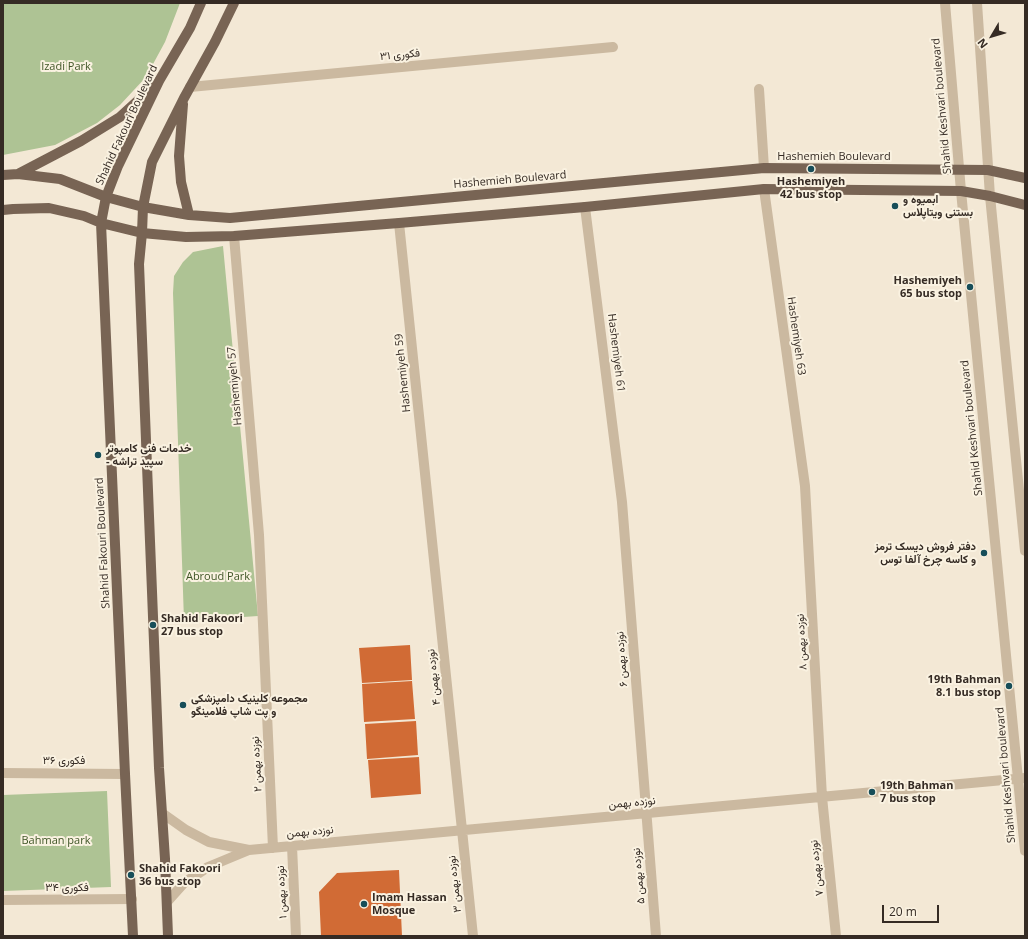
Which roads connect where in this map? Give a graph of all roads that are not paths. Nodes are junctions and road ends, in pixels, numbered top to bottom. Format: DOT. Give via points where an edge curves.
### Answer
graph roads {
  1 [pos="201,3"];
  2 [pos="234,3"];
  3 [pos="945,3"];
  4 [pos="977,3"];
  5 [pos="613,47"];
  6 [pos="159,81"];
  7 [pos="190,87"];
  8 [pos="759,89"];
  9 [pos="184,98"];
  10 [pos="764,168"];
  11 [pos="959,170"];
  12 [pos="988,170"];
  13 [pos="18,174"];
  14 [pos="3,175"];
  15 [pos="1025,178"];
  16 [pos="764,189"];
  17 [pos="961,191"];
  18 [pos="990,196"];
  19 [pos="106,197"];
  20 [pos="1025,205"];
  21 [pos="143,207"];
  22 [pos="586,207"];
  23 [pos="3,210"];
  24 [pos="189,215"];
  25 [pos="101,223"];
  26 [pos="399,223"];
  27 [pos="142,233"];
  28 [pos="234,236"];
  29 [pos="805,486"];
  30 [pos="622,502"];
  31 [pos="430,521"];
  32 [pos="259,535"];
  33 [pos="1025,551"];
  34 [pos="3,773"];
  35 [pos="125,774"];
  36 [pos="1022,779"];
  37 [pos="822,797"];
  38 [pos="162,813"];
  39 [pos="646,814"];
  40 [pos="462,830"];
  41 [pos="292,846"];
  42 [pos="273,848"];
  43 [pos="248,850"];
  44 [pos="1025,851"];
  45 [pos="132,899"];
  46 [pos="3,900"];
  47 [pos="167,902"];
  48 [pos="134,936"];
  49 [pos="168,936"];
  50 [pos="296,936"];
  51 [pos="473,936"];
  52 [pos="656,936"];
  53 [pos="836,936"];
  1 -- 6 [label="main road, Shahid Fakouri Boulevard" via="190,28"];
  2 -- 7 [label="main road"];
  3 -- 11 [label="street, Shahid Keshvari boulevard"];
  4 -- 12 [label="street"];
  5 -- 7 [label="street, فکوری ۳۱"];
  6 -- 13 [label="main road" via="120,117"];
  6 -- 19 [label="main road, Shahid Fakouri Boulevard"];
  7 -- 9 [label="main road"];
  8 -- 10 [label="street"];
  9 -- 21 [label="main road" via="152,162"];
  9 -- 24 [label="main road" via="179,156 181,182"];
  10 -- 11 [label="main road, Hashemieh Boulevard"];
  10 -- 24 [label="main road, Hashemieh Boulevard" via="230,218"];
  11 -- 12 [label="main road, Hashemieh Boulevard"];
  11 -- 17 [label="street, Shahid Keshvari boulevard"];
  12 -- 15 [label="main road, Hashemieh Boulevard"];
  12 -- 18 [label="street"];
  13 -- 14 [label="main road, Hashemieh Boulevard"];
  13 -- 19 [label="main road, Hashemieh Boulevard" via="60,179"];
  16 -- 17 [label="main road"];
  16 -- 22 [label="main road"];
  16 -- 29 [label="street, Hashemiyeh 63"];
  17 -- 18 [label="main road"];
  17 -- 36 [label="street, Shahid Keshvari boulevard"];
  18 -- 20 [label="main road"];
  18 -- 33 [label="street"];
  19 -- 21 [label="main road, Hashemieh Boulevard"];
  19 -- 25 [label="main road, Shahid Fakouri Boulevard"];
  21 -- 24 [label="main road, Hashemieh Boulevard"];
  21 -- 27 [label="main road"];
  22 -- 26 [label="main road"];
  22 -- 30 [label="street, Hashemiyeh 61"];
  23 -- 25 [label="main road" via="49,208 84,216"];
  25 -- 27 [label="main road"];
  25 -- 35 [label="main road, Shahid Fakouri Boulevard"];
  26 -- 28 [label="main road"];
  26 -- 31 [label="street, Hashemiyeh 59"];
  27 -- 28 [label="main road" via="186,237"];
  27 -- 38 [label="main road" via="139,264 158,768"];
  28 -- 32 [label="street, Hashemiyeh 57"];
  29 -- 37 [label="street, نوزده بهمن ۸"];
  30 -- 39 [label="street, نوزده بهمن ۶"];
  31 -- 40 [label="street, نوزده بهمن ۴"];
  32 -- 42 [label="street, نوزده بهمن ۲"];
  34 -- 35 [label="street, فکوری ۳۶"];
  35 -- 45 [label="main road, Shahid Fakouri Boulevard"];
  36 -- 37 [label="street, نوزده بهمن"];
  36 -- 44 [label="street, Shahid Keshvari boulevard"];
  37 -- 39 [label="street, نوزده بهمن"];
  37 -- 53 [label="street, نوزده بهمن ۷"];
  38 -- 43 [label="street" via="209,842"];
  38 -- 47 [label="main road"];
  39 -- 40 [label="street, نوزده بهمن"];
  39 -- 52 [label="street, نوزده بهمن ۵"];
  40 -- 41 [label="street, نوزده بهمن"];
  40 -- 51 [label="street, نوزده بهمن ۳"];
  41 -- 42 [label="street, نوزده بهمن"];
  41 -- 50 [label="street, نوزده بهمن ۱"];
  42 -- 43 [label="street, نوزده بهمن"];
  43 -- 47 [label="street" via="208,867 184,883"];
  45 -- 46 [label="street, فکوری ۳۴"];
  45 -- 48 [label="main road, Shahid Fakouri Boulevard"];
  47 -- 49 [label="main road"];
}
